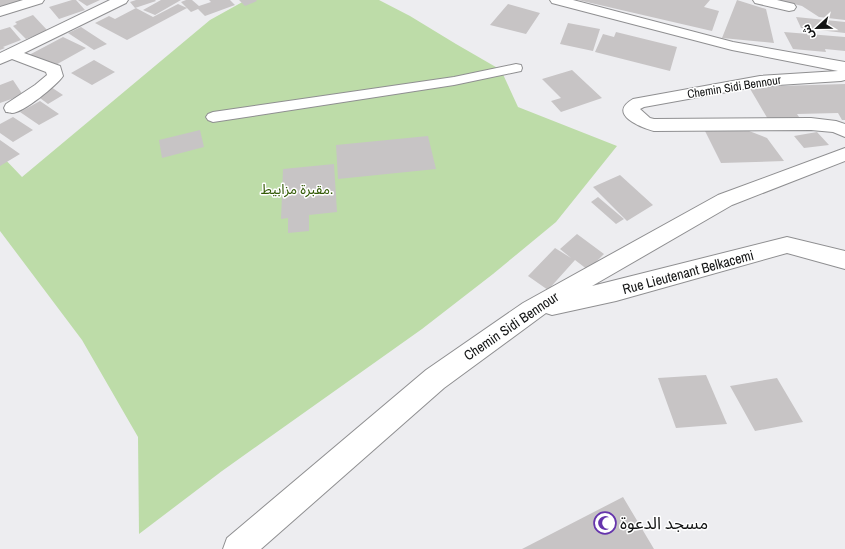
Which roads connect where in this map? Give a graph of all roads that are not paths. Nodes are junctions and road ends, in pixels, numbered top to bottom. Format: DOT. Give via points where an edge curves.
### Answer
graph roads {
  1 [pos="37,0"];
  2 [pos="122,0"];
  3 [pos="557,0"];
  4 [pos="760,0"];
  5 [pos="790,7"];
  6 [pos="0,12"];
  7 [pos="6,57"];
  8 [pos="516,68"];
  9 [pos="845,69"];
  10 [pos="845,74"];
  11 [pos="12,108"];
  12 [pos="213,117"];
  13 [pos="845,131"];
  14 [pos="845,154"];
  15 [pos="845,260"];
  16 [pos="531,310"];
  17 [pos="238,549"];
  1 -- 6 [label="street"];
  2 -- 7 [label="street"];
  3 -- 9 [label="street, Chemin Sidi Bennour" via="732,46 841,66"];
  4 -- 5 [label="street"];
  7 -- 11 [label="street" via="54,69 54,76 41,89"];
  8 -- 12 [label="lane" via="454,81"];
  10 -- 13 [label="street, Chemin Sidi Bennour" via="760,81 639,104 632,107 632,113 644,122 654,125 811,124 836,127"];
  14 -- 16 [label="street, Chemin Sidi Bennour" via="725,200"];
  15 -- 16 [label="street, Rue Lieutenant Belkacemi" via="787,245 616,291"];
  16 -- 17 [label="street, Chemin Sidi Bennour" via="435,380"];
}
